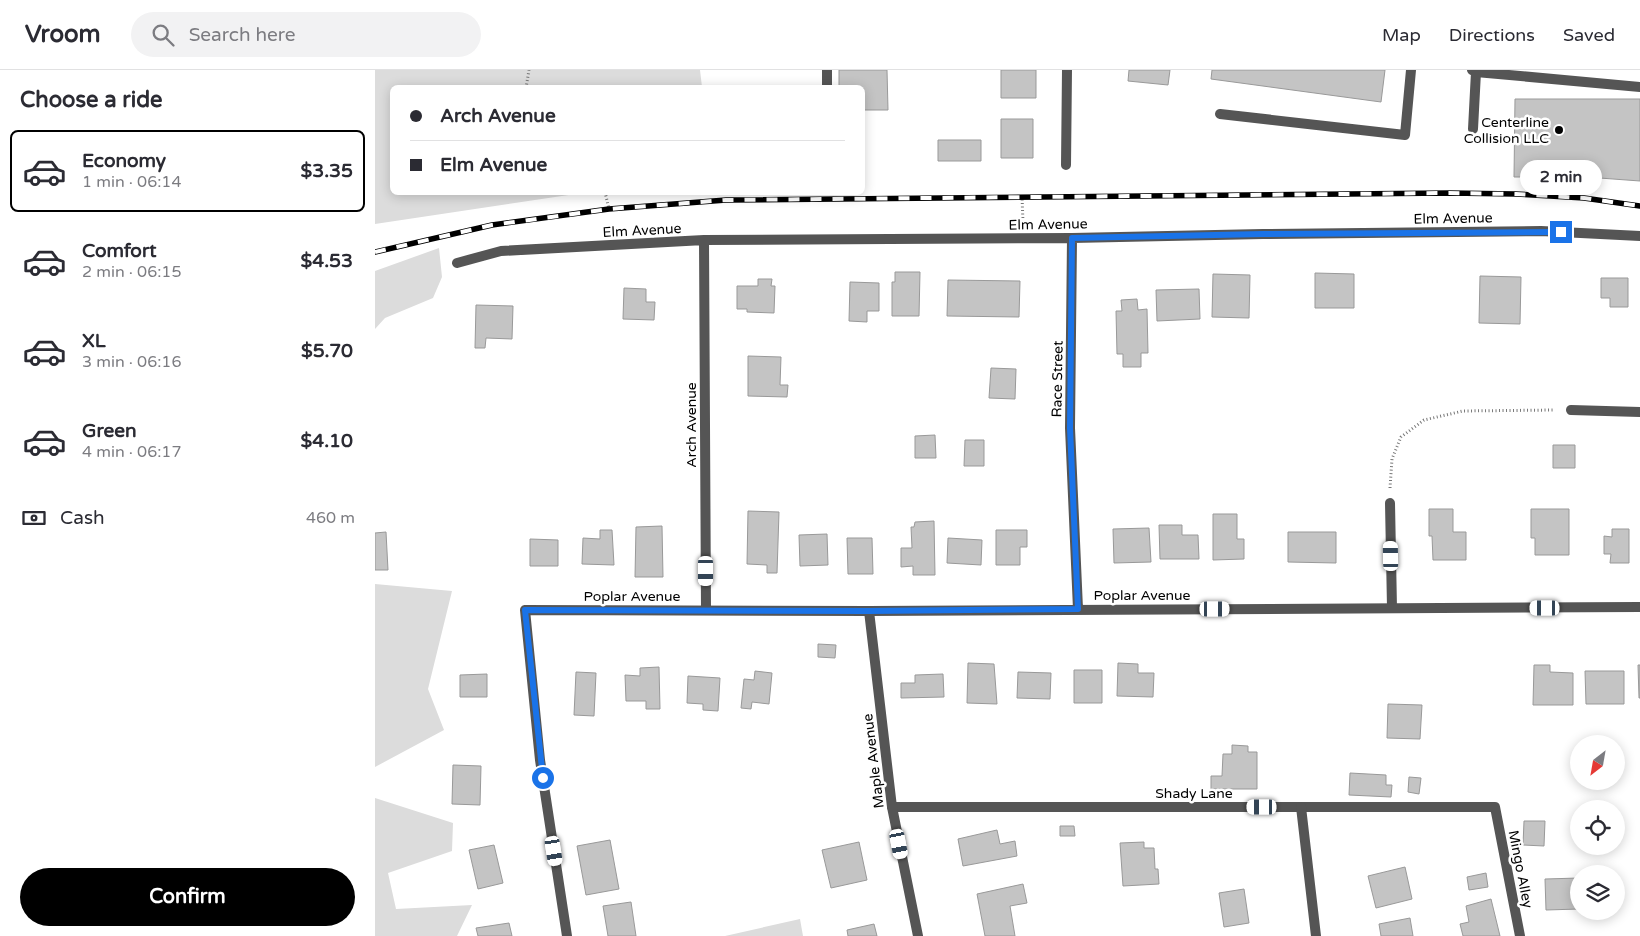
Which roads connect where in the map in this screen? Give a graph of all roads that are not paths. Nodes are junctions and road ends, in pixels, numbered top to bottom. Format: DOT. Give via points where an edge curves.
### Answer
graph roads {
  1 [pos="827,70"];
  2 [pos="1067,70"];
  3 [pos="1411,70"];
  4 [pos="1474,71"];
  5 [pos="827,85"];
  6 [pos="1640,86"];
  7 [pos="1220,114"];
  8 [pos="1473,129"];
  9 [pos="1065,165"];
  10 [pos="1640,236"];
  11 [pos="1072,238"];
  12 [pos="704,240"];
  13 [pos="457,263"];
  14 [pos="1571,410"];
  15 [pos="1640,412"];
  16 [pos="1390,503"];
  17 [pos="1640,607"];
  18 [pos="1392,608"];
  19 [pos="1078,609"];
  20 [pos="706,610"];
  21 [pos="869,611"];
  22 [pos="892,807"];
  23 [pos="1301,807"];
  24 [pos="1495,807"];
  25 [pos="567,936"];
  26 [pos="918,936"];
  27 [pos="1316,936"];
  28 [pos="1520,936"];
  1 -- 5 [label="street"];
  2 -- 9 [label="street"];
  3 -- 7 [label="street" via="1405,135"];
  4 -- 6 [label="street"];
  4 -- 8 [label="street"];
  10 -- 11 [label="street, Elm Avenue" via="1541,231"];
  11 -- 12 [label="street, Elm Avenue"];
  11 -- 19 [label="street, Race Street" via="1070,428"];
  12 -- 13 [label="street, Elm Avenue" via="501,251"];
  12 -- 20 [label="street, Arch Avenue"];
  14 -- 15 [label="street"];
  16 -- 18 [label="street"];
  17 -- 18 [label="street, Poplar Avenue"];
  18 -- 19 [label="street, Poplar Avenue"];
  19 -- 21 [label="street, Poplar Avenue"];
  20 -- 21 [label="street, Poplar Avenue"];
  20 -- 25 [label="street, Poplar Avenue" via="525,610 540,760"];
  21 -- 22 [label="street, Maple Avenue"];
  22 -- 23 [label="street, Shady Lane"];
  22 -- 26 [label="street, Maple Avenue"];
  23 -- 24 [label="street, Shady Lane"];
  23 -- 27 [label="street"];
  24 -- 28 [label="street, Mingo Alley"];
}
